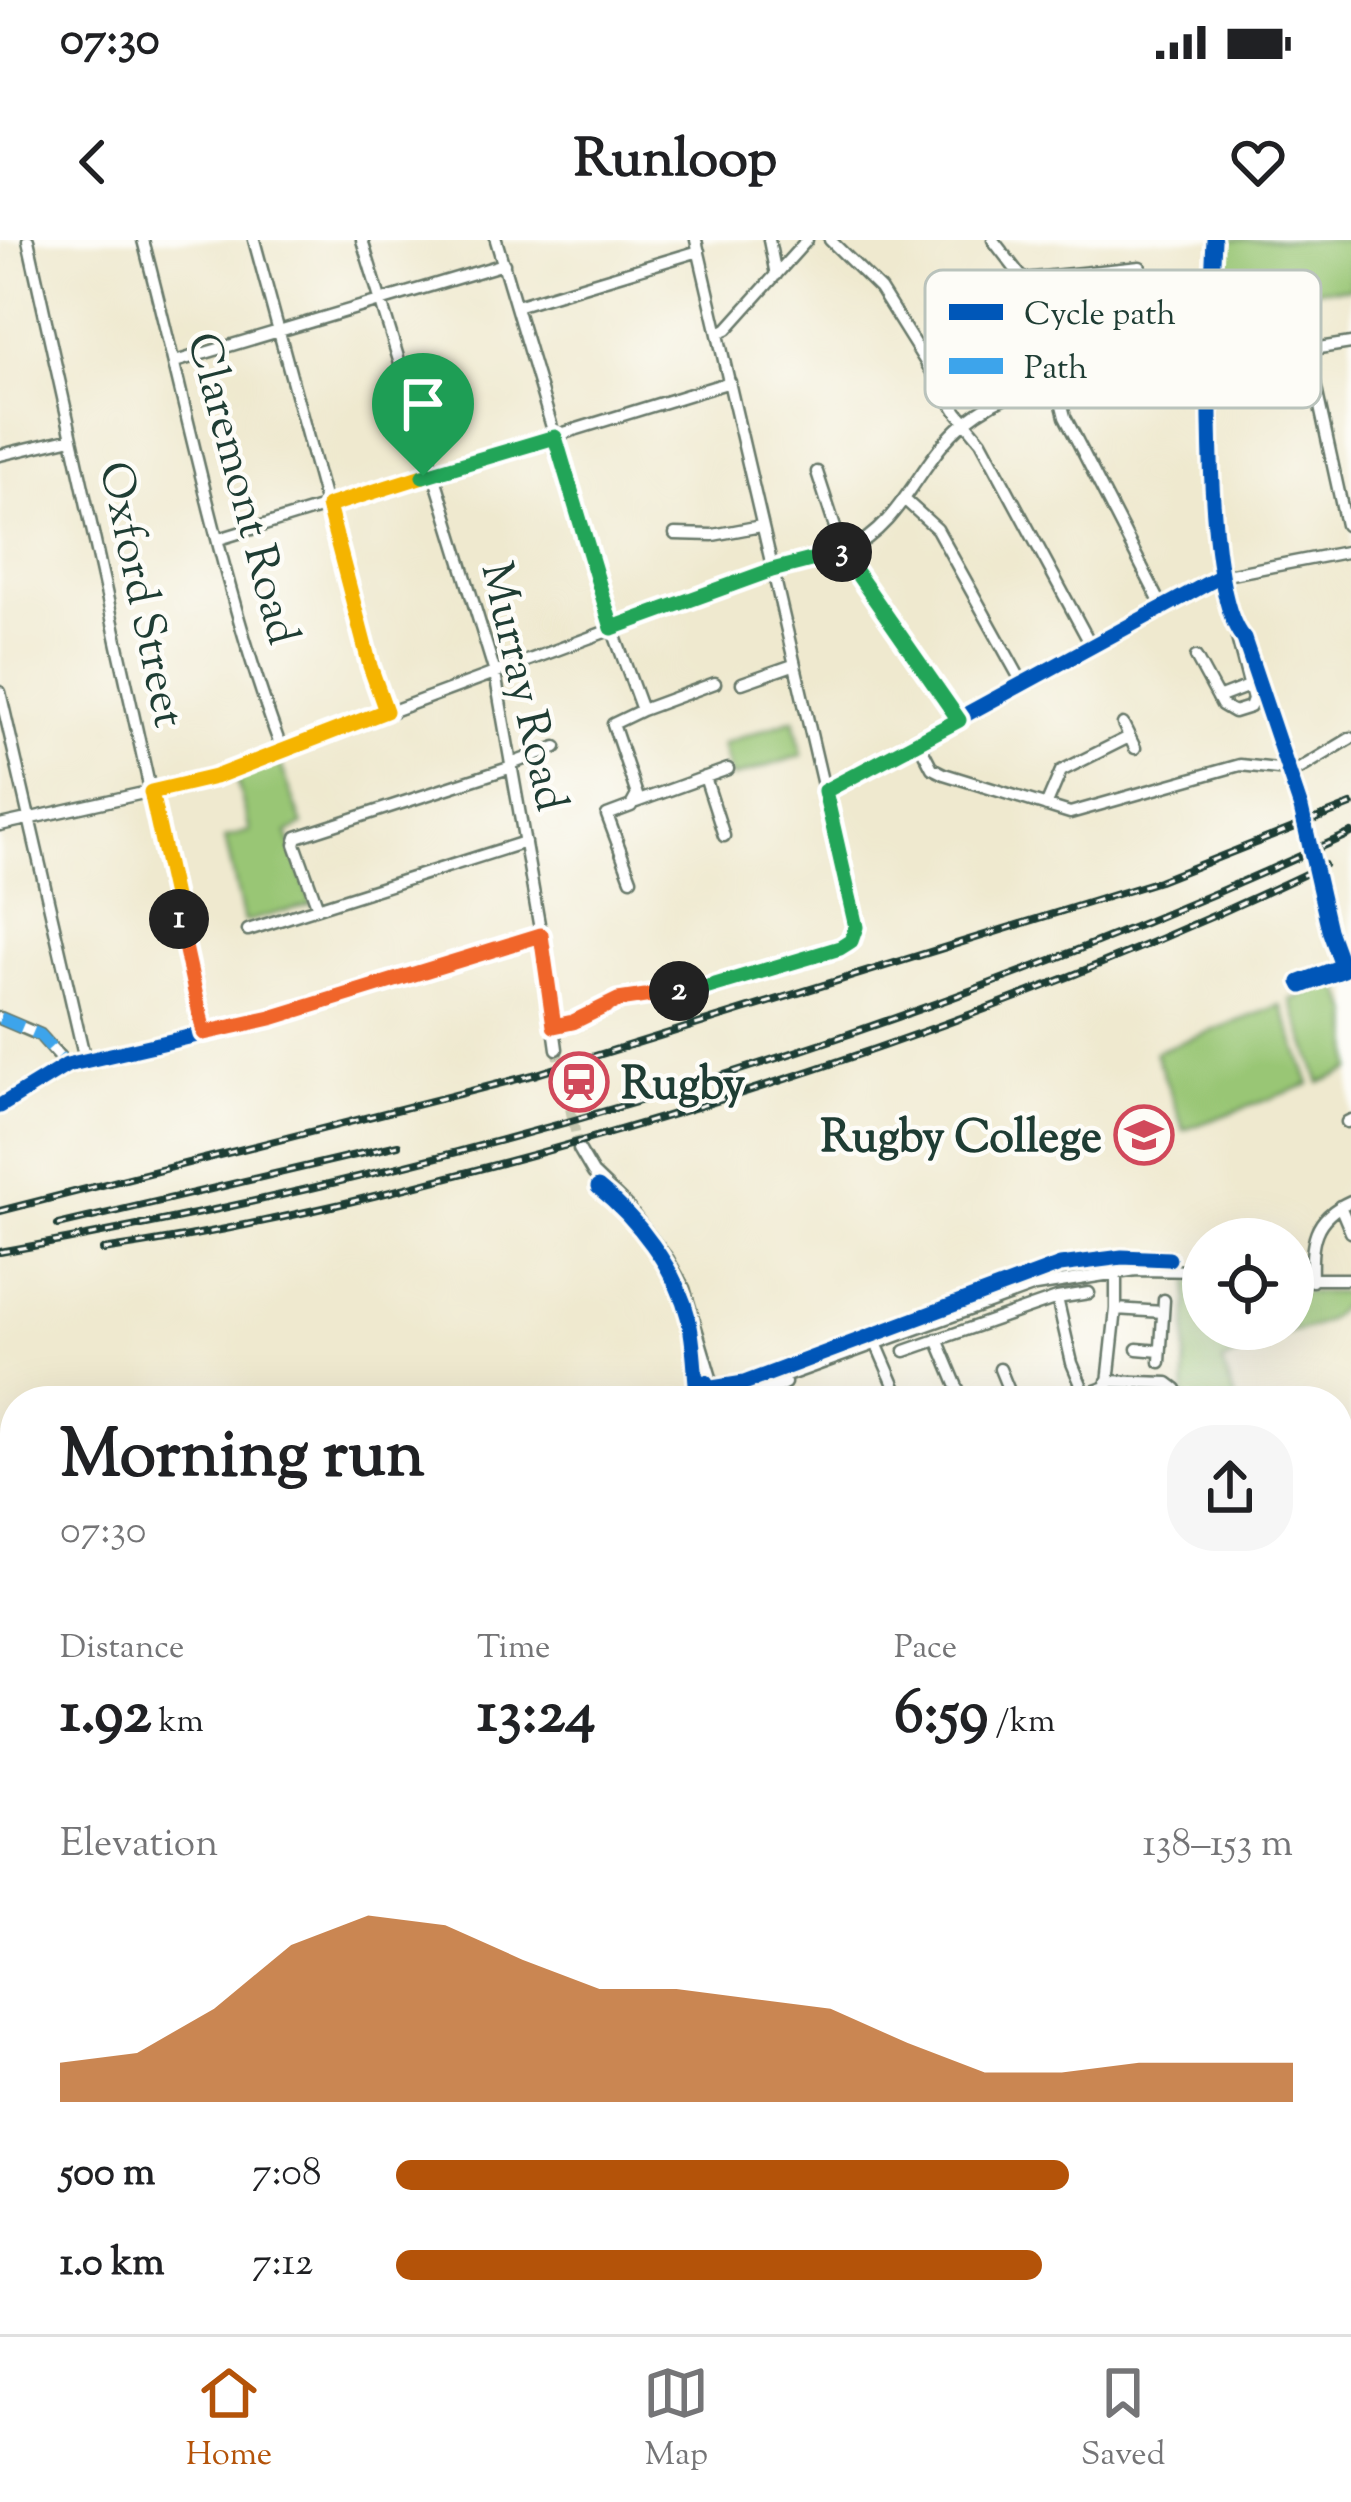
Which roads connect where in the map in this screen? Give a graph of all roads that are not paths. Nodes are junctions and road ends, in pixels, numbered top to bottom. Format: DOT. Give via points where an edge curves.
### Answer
graph roads {
  1 [pos="28,240"];
  2 [pos="142,240"];
  3 [pos="254,240"];
  4 [pos="362,240"];
  5 [pos="496,240"];
  6 [pos="769,240"];
  7 [pos="806,240"];
  8 [pos="830,240"];
  9 [pos="993,240"];
  10 [pos="1214,240"];
  11 [pos="698,246"];
  12 [pos="504,264"];
  13 [pos="1140,267"];
  14 [pos="1016,270"];
  15 [pos="1111,270"];
  16 [pos="1213,270"];
  17 [pos="776,275"];
  18 [pos="380,302"];
  19 [pos="516,306"];
  20 [pos="279,333"];
  21 [pos="718,333"];
  22 [pos="1351,343"];
  23 [pos="1321,349"];
  24 [pos="925,360"];
  25 [pos="176,362"];
  26 [pos="730,382"];
  27 [pos="955,408"];
  28 [pos="988,408"];
  29 [pos="1065,408"];
  30 [pos="1212,408"];
  31 [pos="1320,408"];
  32 [pos="964,422"];
  33 [pos="555,437"];
  34 [pos="72,438"];
  35 [pos="0,455"];
  36 [pos="436,472"];
  37 [pos="817,472"];
  38 [pos="905,500"];
  39 [pos="328,506"];
  40 [pos="1346,525"];
  41 [pos="761,526"];
  42 [pos="679,530"];
  43 [pos="219,538"];
  44 [pos="1351,551"];
  45 [pos="843,552"];
  46 [pos="772,570"];
  47 [pos="1221,576"];
  48 [pos="1163,608"];
  49 [pos="612,628"];
  50 [pos="1235,638"];
  51 [pos="1220,644"];
  52 [pos="1092,647"];
  53 [pos="1196,657"];
  54 [pos="793,664"];
  55 [pos="495,673"];
  56 [pos="716,683"];
  57 [pos="742,683"];
  58 [pos="1023,684"];
  59 [pos="1249,686"];
  60 [pos="0,692"];
  61 [pos="1219,698"];
  62 [pos="642,710"];
  63 [pos="386,711"];
  64 [pos="959,720"];
  65 [pos="1123,724"];
  66 [pos="5,738"];
  67 [pos="1351,738"];
  68 [pos="919,743"];
  69 [pos="556,747"];
  70 [pos="283,753"];
  71 [pos="511,766"];
  72 [pos="728,769"];
  73 [pos="705,777"];
  74 [pos="825,791"];
  75 [pos="151,792"];
  76 [pos="636,802"];
  77 [pos="1046,806"];
  78 [pos="29,818"];
  79 [pos="0,825"];
  80 [pos="724,836"];
  81 [pos="525,842"];
  82 [pos="631,879"];
  83 [pos="318,908"];
  84 [pos="248,930"];
  85 [pos="541,935"];
  86 [pos="587,1014"];
  87 [pos="552,1017"];
  88 [pos="0,1018"];
  89 [pos="204,1033"];
  90 [pos="557,1049"];
  91 [pos="86,1060"];
  92 [pos="68,1065"];
  93 [pos="0,1106"];
  94 [pos="579,1149"];
  95 [pos="1346,1204"];
  96 [pos="1351,1232"];
  97 [pos="1314,1233"];
  98 [pos="1182,1269"];
  99 [pos="1116,1272"];
  100 [pos="1351,1279"];
  101 [pos="1314,1281"];
  102 [pos="1089,1293"];
  103 [pos="1057,1298"];
  104 [pos="1116,1309"];
  105 [pos="937,1340"];
  106 [pos="876,1343"];
  107 [pos="1138,1349"];
  108 [pos="904,1351"];
  109 [pos="831,1361"];
  110 [pos="1000,1369"];
  111 [pos="709,1386"];
  112 [pos="750,1386"];
  113 [pos="780,1386"];
  114 [pos="895,1386"];
  115 [pos="957,1386"];
  116 [pos="1007,1386"];
  117 [pos="1081,1386"];
  118 [pos="1107,1386"];
  119 [pos="1142,1386"];
  120 [pos="1172,1386"];
  1 -- 34 [label="street, Oxford Street"];
  2 -- 25 [label="street, Claremont Road"];
  3 -- 20 [label="street"];
  4 -- 18 [label="street, Murray Road"];
  5 -- 12 [label="street"];
  6 -- 17 [label="street"];
  7 -- 17 [label="street"];
  8 -- 24 [label="street" via="880,289"];
  9 -- 14 [label="street"];
  10 -- 16 [label="street"];
  11 -- 19 [label="street"];
  11 -- 21 [label="street"];
  12 -- 18 [label="street"];
  12 -- 19 [label="street"];
  13 -- 15 [label="street"];
  17 -- 21 [label="street"];
  18 -- 20 [label="street"];
  18 -- 36 [label="street, Murray Road"];
  19 -- 33 [label="street"];
  20 -- 25 [label="street"];
  20 -- 39 [label="street"];
  21 -- 26 [label="street"];
  22 -- 23 [label="street"];
  25 -- 43 [label="street, Claremont Road"];
  26 -- 33 [label="street"];
  26 -- 41 [label="street"];
  27 -- 32 [label="street"];
  28 -- 32 [label="street"];
  29 -- 48 [label="street"];
  30 -- 47 [label="street"];
  31 -- 40 [label="street"];
  32 -- 38 [label="street"];
  32 -- 52 [label="street"];
  33 -- 36 [label="street"];
  33 -- 49 [label="street"];
  34 -- 35 [label="street"];
  34 -- 75 [label="street, Oxford Street"];
  36 -- 39 [label="street"];
  36 -- 55 [label="street, Murray Road"];
  37 -- 45 [label="street"];
  38 -- 45 [label="street"];
  38 -- 58 [label="street" via="937,529"];
  39 -- 43 [label="street"];
  39 -- 63 [label="street"];
  41 -- 42 [label="street" via="713,536"];
  41 -- 46 [label="street"];
  43 -- 70 [label="street, Claremont Road"];
  44 -- 47 [label="street"];
  45 -- 46 [label="street"];
  45 -- 64 [label="street"];
  46 -- 49 [label="street"];
  46 -- 54 [label="street"];
  47 -- 48 [label="street"];
  47 -- 50 [label="street"];
  48 -- 52 [label="street"];
  49 -- 55 [label="street"];
  49 -- 62 [label="street"];
  50 -- 51 [label="street"];
  50 -- 59 [label="street"];
  52 -- 58 [label="street"];
  53 -- 61 [label="street"];
  54 -- 57 [label="street" via="754,672"];
  54 -- 74 [label="street"];
  55 -- 63 [label="street"];
  55 -- 71 [label="street, Murray Road"];
  56 -- 62 [label="street"];
  58 -- 64 [label="street"];
  59 -- 61 [label="street"];
  59 -- 61 [label="street" via="1250,707 1234,712"];
  60 -- 66 [label="street"];
  62 -- 76 [label="street" via="613,724"];
  63 -- 70 [label="street"];
  64 -- 68 [label="street"];
  65 -- 77 [label="street" via="1132,742 1061,771"];
  66 -- 78 [label="street"];
  67 -- 77 [label="street" via="1296,771 1240,765 1070,813"];
  68 -- 74 [label="street"];
  68 -- 77 [label="street" via="944,774"];
  69 -- 71 [label="street"];
  70 -- 75 [label="street"];
  71 -- 81 [label="street, Murray Road"];
  71 -- 83 [label="street" via="297,837"];
  72 -- 73 [label="street"];
  73 -- 76 [label="street"];
  73 -- 80 [label="street"];
  74 -- 86 [label="street" via="856,927 851,941 705,988 629,997"];
  75 -- 78 [label="street"];
  75 -- 89 [label="street, Oxford Street"];
  76 -- 82 [label="street" via="607,815"];
  78 -- 79 [label="street"];
  78 -- 91 [label="street"];
  81 -- 83 [label="street"];
  81 -- 85 [label="street, Murray Road"];
  83 -- 84 [label="street"];
  85 -- 87 [label="street, Murray Road"];
  85 -- 89 [label="street"];
  86 -- 87 [label="street"];
  86 -- 87 [label="street"];
  87 -- 90 [label="street, Murray Road"];
  88 -- 92 [label="street" via="40,1035"];
  89 -- 91 [label="street"];
  91 -- 92 [label="street"];
  92 -- 93 [label="street"];
  94 -- 111 [label="street" via="668,1259 694,1312"];
  95 -- 96 [label="street"];
  95 -- 97 [label="street"];
  98 -- 99 [label="street"];
  99 -- 104 [label="street"];
  99 -- 106 [label="street" via="1035,1286"];
  100 -- 101 [label="street"];
  102 -- 103 [label="street"];
  103 -- 105 [label="street"];
  103 -- 117 [label="street"];
  104 -- 107 [label="street" via="1164,1306 1160,1356"];
  104 -- 118 [label="street"];
  105 -- 108 [label="street"];
  105 -- 115 [label="street"];
  106 -- 109 [label="street"];
  106 -- 114 [label="street"];
  109 -- 112 [label="street"];
  109 -- 113 [label="street"];
  110 -- 116 [label="street"];
  119 -- 120 [label="street"];
}
